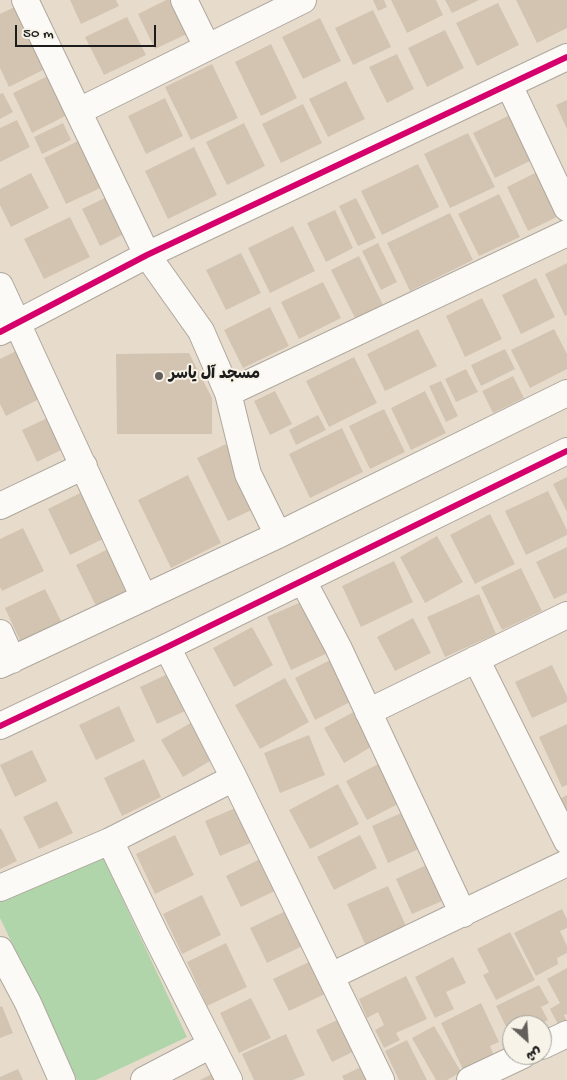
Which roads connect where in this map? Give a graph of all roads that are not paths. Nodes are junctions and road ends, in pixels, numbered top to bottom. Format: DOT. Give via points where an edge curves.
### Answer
graph roads {
  1 [pos="25,0"];
  2 [pos="184,0"];
  3 [pos="303,0"];
  4 [pos="207,47"];
  5 [pos="567,57"];
  6 [pos="509,85"];
  7 [pos="79,112"];
  8 [pos="567,208"];
  9 [pos="567,232"];
  10 [pos="147,255"];
  11 [pos="0,286"];
  12 [pos="9,328"];
  13 [pos="228,393"];
  14 [pos="567,393"];
  15 [pos="567,452"];
  16 [pos="84,466"];
  17 [pos="0,506"];
  18 [pos="278,535"];
  19 [pos="302,581"];
  20 [pos="144,598"];
  21 [pos="567,615"];
  22 [pos="0,633"];
  23 [pos="167,647"];
  24 [pos="476,659"];
  25 [pos="6,662"];
  26 [pos="368,712"];
  27 [pos="0,726"];
  28 [pos="234,778"];
  29 [pos="110,841"];
  30 [pos="567,841"];
  31 [pos="567,863"];
  32 [pos="0,888"];
  33 [pos="463,914"];
  34 [pos="0,950"];
  35 [pos="331,976"];
  36 [pos="567,1034"];
  37 [pos="552,1041"];
  38 [pos="211,1045"];
  39 [pos="502,1065"];
  40 [pos="62,1080"];
  41 [pos="144,1080"];
  42 [pos="229,1080"];
  43 [pos="381,1080"];
  44 [pos="470,1080"];
  1 -- 7 [label="street"];
  2 -- 4 [label="street"];
  3 -- 4 [label="street"];
  4 -- 7 [label="street"];
  5 -- 6 [label="street"];
  6 -- 8 [label="street"];
  6 -- 10 [label="street"];
  7 -- 10 [label="street"];
  9 -- 13 [label="street"];
  10 -- 12 [label="street"];
  10 -- 13 [label="street" via="201,331"];
  11 -- 12 [label="street"];
  12 -- 16 [label="street"];
  13 -- 18 [label="street" via="248,474"];
  14 -- 18 [label="street"];
  15 -- 19 [label="street"];
  16 -- 17 [label="street"];
  16 -- 20 [label="street"];
  18 -- 20 [label="street"];
  19 -- 23 [label="street"];
  19 -- 26 [label="street"];
  20 -- 25 [label="street"];
  21 -- 24 [label="street"];
  22 -- 25 [label="street"];
  23 -- 27 [label="street"];
  23 -- 28 [label="street"];
  24 -- 26 [label="street"];
  24 -- 30 [label="street"];
  26 -- 33 [label="street"];
  28 -- 29 [label="street"];
  28 -- 35 [label="street"];
  29 -- 32 [label="street"];
  29 -- 38 [label="street"];
  31 -- 33 [label="street"];
  33 -- 35 [label="street"];
  34 -- 40 [label="street"];
  35 -- 43 [label="street"];
  36 -- 37 [label="street"];
  38 -- 41 [label="street"];
  38 -- 42 [label="street"];
  39 -- 44 [label="street"];
}
